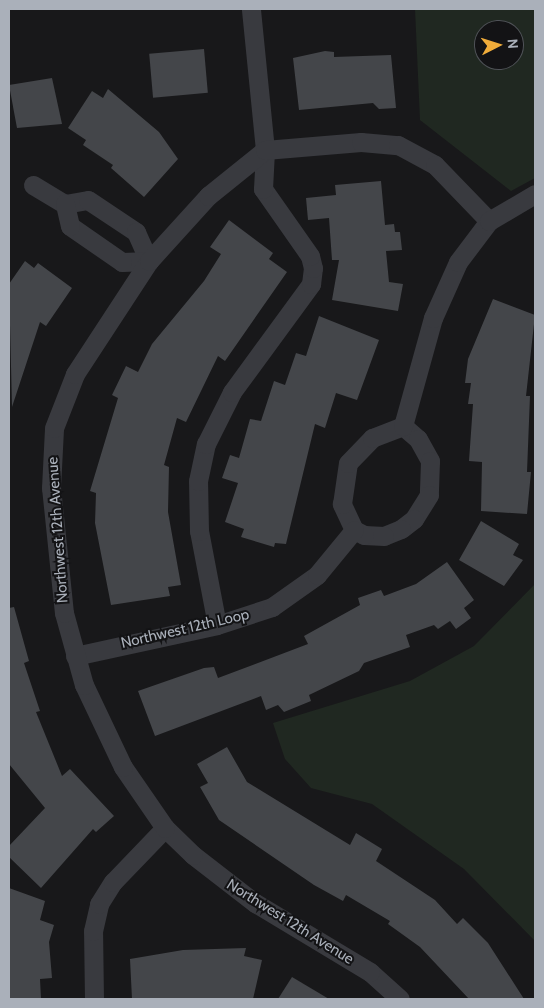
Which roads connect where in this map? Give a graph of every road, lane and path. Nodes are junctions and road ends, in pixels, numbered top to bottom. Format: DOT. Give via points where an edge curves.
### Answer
graph roads {
  1 [pos="251,9"];
  2 [pos="265,150"];
  3 [pos="34,185"];
  4 [pos="535,194"];
  5 [pos="65,204"];
  6 [pos="488,221"];
  7 [pos="149,260"];
  8 [pos="403,426"];
  9 [pos="354,530"];
  10 [pos="218,625"];
  11 [pos="75,656"];
  12 [pos="165,828"];
  13 [pos="94,999"];
  14 [pos="400,999"];
  1 -- 2 [label="street"];
  2 -- 6 [label="street" via="361,142 398,145 434,165"];
  2 -- 7 [label="street, Northwest 12th Avenue" via="208,196"];
  2 -- 10 [label="street" via="263,189 310,256 313,268 311,284 232,392 206,444 198,491 199,531"];
  3 -- 5 [label="street"];
  4 -- 6 [label="street"];
  5 -- 7 [label="street" via="88,200 136,232"];
  5 -- 7 [label="street" via="70,226 122,262"];
  6 -- 8 [label="street" via="458,262 433,318"];
  7 -- 11 [label="street, Northwest 12th Avenue" via="74,374 54,428 51,488 64,612"];
  8 -- 9 [label="street" via="372,438 348,463 342,504"];
  8 -- 9 [label="street" via="418,439 430,460 429,495 414,518 401,529 378,536"];
  9 -- 10 [label="street, Northwest 12th Loop" via="333,559 298,592 272,607"];
  10 -- 11 [label="street, Northwest 12th Loop"];
  11 -- 12 [label="street, Northwest 12th Avenue" via="97,718 123,767"];
  12 -- 13 [label="street" via="113,882 99,904 93,931"];
  12 -- 14 [label="street, Northwest 12th Avenue" via="223,880 370,972"];
}
